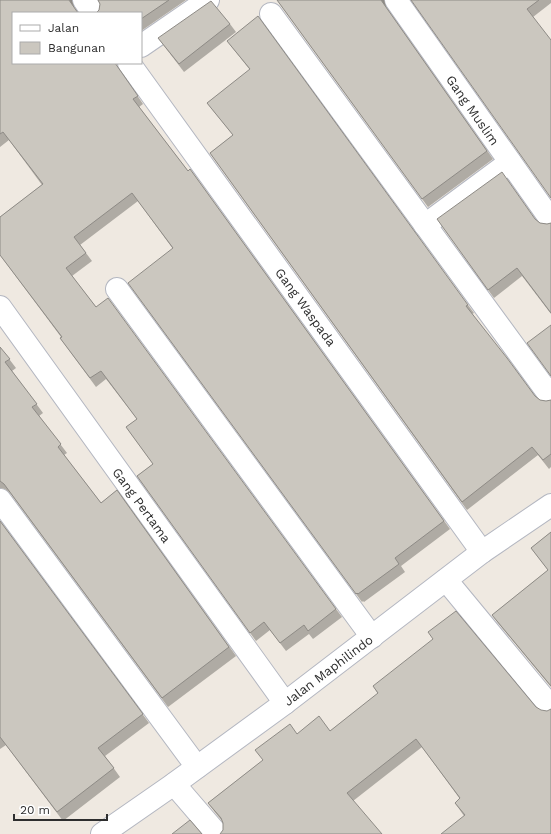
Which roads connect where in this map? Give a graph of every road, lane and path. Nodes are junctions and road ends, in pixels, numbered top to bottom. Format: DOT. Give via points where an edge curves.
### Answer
graph roads {
  1 [pos="84,0"];
  2 [pos="208,0"];
  3 [pos="396,0"];
  4 [pos="92,12"];
  5 [pos="271,14"];
  6 [pos="142,45"];
  7 [pos="130,64"];
  8 [pos="510,162"];
  9 [pos="551,220"];
  10 [pos="425,225"];
  11 [pos="117,289"];
  12 [pos="0,307"];
  13 [pos="551,397"];
  14 [pos="0,500"];
  15 [pos="551,505"];
  16 [pos="482,552"];
  17 [pos="446,580"];
  18 [pos="372,638"];
  19 [pos="285,703"];
  20 [pos="551,707"];
  21 [pos="197,767"];
  22 [pos="174,784"];
  23 [pos="102,834"];
  24 [pos="217,834"];
  1 -- 4 [label="street"];
  2 -- 6 [label="street"];
  3 -- 8 [label="street, Gang Muslim"];
  5 -- 10 [label="street"];
  7 -- 16 [label="street, Gang Waspada"];
  8 -- 9 [label="street, Gang Muslim"];
  8 -- 10 [label="street"];
  10 -- 13 [label="street"];
  11 -- 18 [label="street"];
  12 -- 19 [label="street, Gang Pertama"];
  14 -- 21 [label="street"];
  15 -- 16 [label="street, Jalan Maphilindo"];
  16 -- 17 [label="street, Jalan Maphilindo"];
  17 -- 18 [label="street, Jalan Maphilindo"];
  17 -- 20 [label="street"];
  18 -- 19 [label="street, Jalan Maphilindo"];
  19 -- 21 [label="street, Jalan Maphilindo"];
  21 -- 22 [label="street, Jalan Maphilindo"];
  22 -- 23 [label="street, Jalan Maphilindo"];
  22 -- 24 [label="street"];
}
